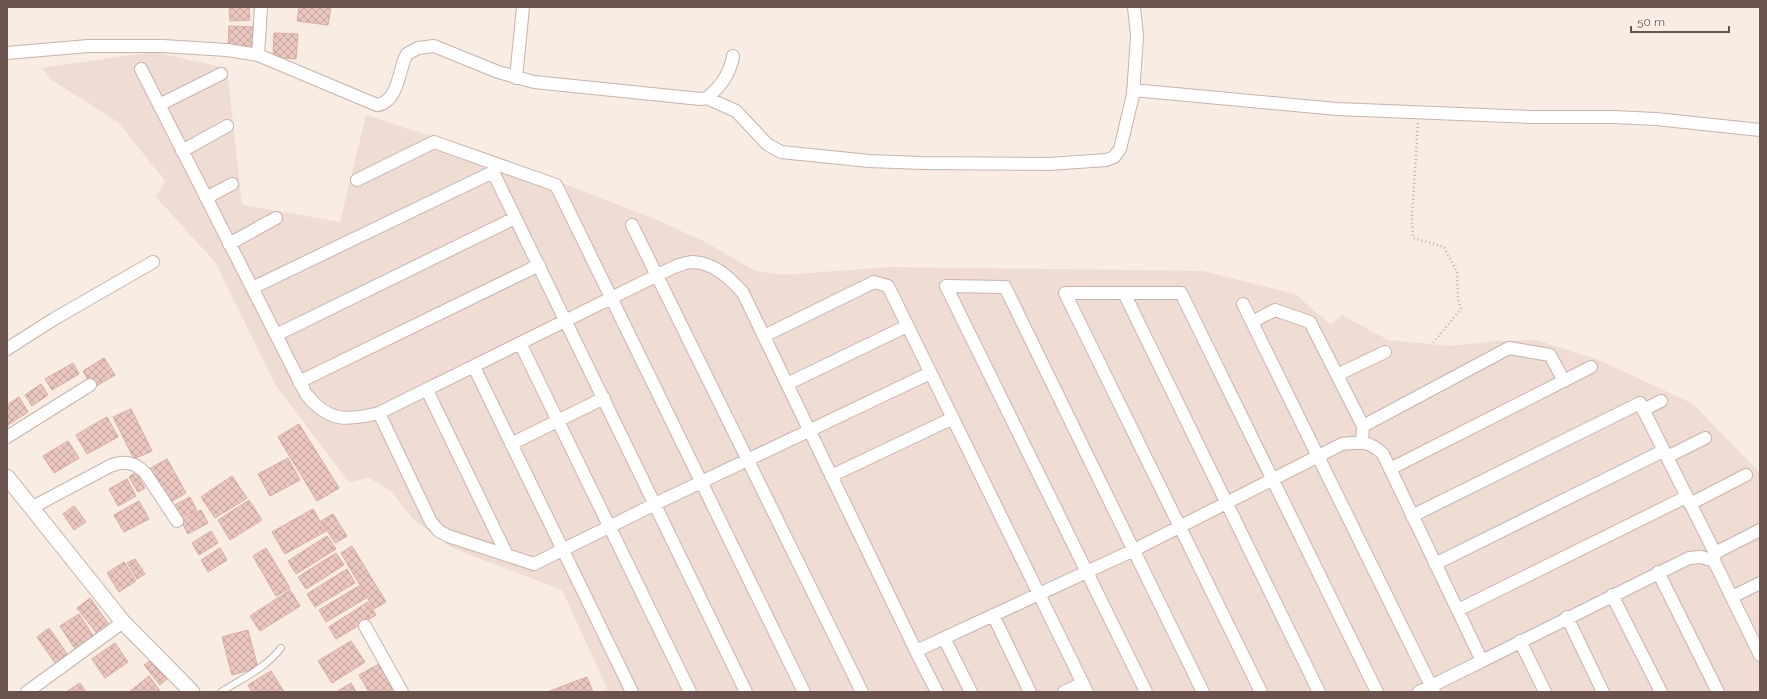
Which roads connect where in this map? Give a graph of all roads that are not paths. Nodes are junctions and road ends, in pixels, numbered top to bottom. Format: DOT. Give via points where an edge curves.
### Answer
graph roads {
  1 [pos="261,7"];
  2 [pos="523,7"];
  3 [pos="1134,7"];
  4 [pos="7,53"];
  5 [pos="258,55"];
  6 [pos="733,56"];
  7 [pos="141,69"];
  8 [pos="221,74"];
  9 [pos="516,78"];
  10 [pos="1134,90"];
  11 [pos="707,98"];
  12 [pos="159,105"];
  13 [pos="227,126"];
  14 [pos="1760,130"];
  15 [pos="182,151"];
  16 [pos="357,180"];
  17 [pos="232,184"];
  18 [pos="206,198"];
  19 [pos="276,218"];
  20 [pos="516,218"];
  21 [pos="632,225"];
  22 [pos="229,244"];
  23 [pos="153,262"];
  24 [pos="539,265"];
  25 [pos="658,275"];
  26 [pos="252,288"];
  27 [pos="1124,293"];
  28 [pos="610,299"];
  29 [pos="1243,304"];
  30 [pos="566,321"];
  31 [pos="1252,322"];
  32 [pos="908,326"];
  33 [pos="276,335"];
  34 [pos="573,335"];
  35 [pos="764,336"];
  36 [pos="520,343"];
  37 [pos="7,348"];
  38 [pos="1385,352"];
  39 [pos="474,367"];
  40 [pos="1591,367"];
  41 [pos="930,373"];
  42 [pos="1337,375"];
  43 [pos="1564,381"];
  44 [pos="299,382"];
  45 [pos="787,384"];
  46 [pos="90,385"];
  47 [pos="427,390"];
  48 [pos="604,398"];
  49 [pos="1661,401"];
  50 [pos="1643,410"];
  51 [pos="379,413"];
  52 [pos="953,418"];
  53 [pos="558,421"];
  54 [pos="1363,426"];
  55 [pos="809,430"];
  56 [pos="7,437"];
  57 [pos="1705,438"];
  58 [pos="1362,442"];
  59 [pos="511,444"];
  60 [pos="1665,454"];
  61 [pos="1319,456"];
  62 [pos="747,460"];
  63 [pos="1390,469"];
  64 [pos="1746,475"];
  65 [pos="7,476"];
  66 [pos="832,476"];
  67 [pos="1273,479"];
  68 [pos="700,482"];
  69 [pos="645,483"];
  70 [pos="653,500"];
  71 [pos="1688,500"];
  72 [pos="1227,503"];
  73 [pos="31,508"];
  74 [pos="1412,516"];
  75 [pos="177,521"];
  76 [pos="1180,526"];
  77 [pos="610,527"];
  78 [pos="1760,530"];
  79 [pos="563,550"];
  80 [pos="1134,550"];
  81 [pos="507,555"];
  82 [pos="1714,557"];
  83 [pos="1435,564"];
  84 [pos="1087,571"];
  85 [pos="1658,572"];
  86 [pos="1760,583"];
  87 [pos="1039,593"];
  88 [pos="1612,595"];
  89 [pos="1732,597"];
  90 [pos="1458,610"];
  91 [pos="992,615"];
  92 [pos="1567,617"];
  93 [pos="123,622"];
  94 [pos="365,626"];
  95 [pos="944,638"];
  96 [pos="1520,641"];
  97 [pos="281,648"];
  98 [pos="1759,650"];
  99 [pos="916,651"];
  100 [pos="1482,661"];
  101 [pos="1085,687"];
  102 [pos="1433,689"];
  103 [pos="27,692"];
  104 [pos="192,692"];
  105 [pos="221,692"];
  106 [pos="402,692"];
  107 [pos="632,692"];
  108 [pos="690,692"];
  109 [pos="746,692"];
  110 [pos="804,692"];
  111 [pos="862,692"];
  112 [pos="937,692"];
  113 [pos="971,692"];
  114 [pos="1030,692"];
  115 [pos="1064,692"];
  116 [pos="1146,692"];
  117 [pos="1203,692"];
  118 [pos="1261,692"];
  119 [pos="1319,692"];
  120 [pos="1377,692"];
  121 [pos="1419,692"];
  122 [pos="1545,692"];
  123 [pos="1603,692"];
  124 [pos="1661,692"];
  125 [pos="1718,692"];
  1 -- 5 [label="street"];
  2 -- 9 [label="street"];
  3 -- 10 [label="street" via="1137,36"];
  4 -- 5 [label="street" via="88,46 142,46 241,51"];
  5 -- 9 [label="street" via="377,104 384,103 391,97 407,54 426,46 442,48"];
  6 -- 11 [label="street" via="728,75"];
  7 -- 12 [label="street"];
  8 -- 12 [label="street"];
  9 -- 11 [label="street" via="553,84"];
  10 -- 11 [label="street" via="1126,129 1120,149 1114,157 1106,160 1049,164 869,161 781,152 767,144 736,111"];
  10 -- 14 [label="street" via="1337,109 1530,117 1613,117"];
  12 -- 15 [label="street"];
  13 -- 15 [label="street"];
  15 -- 18 [label="street"];
  16 -- 28 [label="street" via="434,142 556,185"];
  17 -- 18 [label="street"];
  18 -- 22 [label="street"];
  19 -- 22 [label="street"];
  20 -- 24 [label="street"];
  20 -- 26 [label="street" via="493,172"];
  20 -- 33 [label="street"];
  21 -- 25 [label="street"];
  22 -- 26 [label="street"];
  23 -- 37 [label="street"];
  24 -- 30 [label="street"];
  24 -- 44 [label="street"];
  25 -- 28 [label="street"];
  25 -- 35 [label="street" via="692,262 712,266 730,278 743,293"];
  25 -- 62 [label="street"];
  26 -- 33 [label="street"];
  27 -- 67 [label="street" via="1181,293"];
  27 -- 72 [label="street"];
  27 -- 76 [label="street" via="1065,293"];
  28 -- 30 [label="street"];
  28 -- 68 [label="street"];
  29 -- 31 [label="street"];
  30 -- 34 [label="street"];
  30 -- 36 [label="street"];
  31 -- 42 [label="street" via="1275,310 1310,322"];
  31 -- 61 [label="street"];
  32 -- 35 [label="street" via="888,286 874,282"];
  32 -- 41 [label="street"];
  32 -- 45 [label="street"];
  33 -- 44 [label="street"];
  34 -- 48 [label="street"];
  34 -- 69 [label="street"];
  35 -- 45 [label="street"];
  36 -- 39 [label="street"];
  36 -- 53 [label="street"];
  38 -- 42 [label="street"];
  39 -- 47 [label="street"];
  39 -- 59 [label="street"];
  40 -- 43 [label="street"];
  41 -- 52 [label="street"];
  41 -- 55 [label="street"];
  42 -- 54 [label="street"];
  43 -- 54 [label="street" via="1550,356 1509,348"];
  43 -- 63 [label="street"];
  44 -- 51 [label="street" via="316,407 334,416 357,419"];
  45 -- 55 [label="street"];
  46 -- 56 [label="street"];
  47 -- 51 [label="street"];
  47 -- 81 [label="street"];
  48 -- 53 [label="street"];
  48 -- 69 [label="street"];
  49 -- 50 [label="street"];
  50 -- 60 [label="street"];
  50 -- 74 [label="street" via="1640,403"];
  51 -- 81 [label="street" via="431,522 439,531"];
  52 -- 66 [label="street"];
  52 -- 87 [label="street"];
  53 -- 59 [label="street"];
  53 -- 77 [label="street"];
  54 -- 58 [label="street"];
  55 -- 62 [label="street"];
  55 -- 66 [label="street"];
  57 -- 60 [label="street"];
  58 -- 61 [label="street" via="1342,444"];
  58 -- 63 [label="street" via="1373,445 1383,454"];
  59 -- 79 [label="street"];
  60 -- 71 [label="street"];
  60 -- 83 [label="street"];
  61 -- 67 [label="street"];
  61 -- 102 [label="street"];
  62 -- 68 [label="street"];
  62 -- 111 [label="street"];
  63 -- 74 [label="street"];
  64 -- 71 [label="street"];
  65 -- 73 [label="street"];
  66 -- 99 [label="street"];
  67 -- 72 [label="street"];
  67 -- 120 [label="street"];
  68 -- 70 [label="street"];
  68 -- 110 [label="street"];
  69 -- 70 [label="street"];
  70 -- 77 [label="street"];
  70 -- 109 [label="street"];
  71 -- 82 [label="street"];
  71 -- 90 [label="street"];
  72 -- 76 [label="street"];
  72 -- 119 [label="street"];
  73 -- 75 [label="street" via="116,463 128,462 140,467 146,474"];
  73 -- 93 [label="street"];
  74 -- 83 [label="street"];
  76 -- 80 [label="street"];
  76 -- 118 [label="street"];
  77 -- 79 [label="street"];
  77 -- 108 [label="street"];
  78 -- 82 [label="street"];
  79 -- 81 [label="street" via="534,564"];
  79 -- 107 [label="street"];
  80 -- 84 [label="street"];
  80 -- 84 [label="street" via="1005,287 946,286"];
  80 -- 117 [label="street"];
  82 -- 85 [label="street" via="1689,558"];
  82 -- 89 [label="street"];
  83 -- 90 [label="street"];
  84 -- 87 [label="street"];
  84 -- 116 [label="street"];
  85 -- 88 [label="street"];
  85 -- 125 [label="street"];
  86 -- 89 [label="street"];
  87 -- 91 [label="street"];
  87 -- 101 [label="street"];
  88 -- 92 [label="street"];
  88 -- 124 [label="street"];
  89 -- 98 [label="street"];
  90 -- 100 [label="street"];
  91 -- 95 [label="street"];
  91 -- 114 [label="street"];
  92 -- 96 [label="street"];
  92 -- 123 [label="street"];
  93 -- 103 [label="street"];
  93 -- 104 [label="street"];
  94 -- 106 [label="street"];
  95 -- 99 [label="street"];
  95 -- 113 [label="street"];
  96 -- 100 [label="street"];
  96 -- 122 [label="street"];
  97 -- 105 [label="lane" via="260,667"];
  99 -- 112 [label="street"];
  100 -- 102 [label="street"];
  101 -- 115 [label="street"];
  102 -- 121 [label="street"];
}
